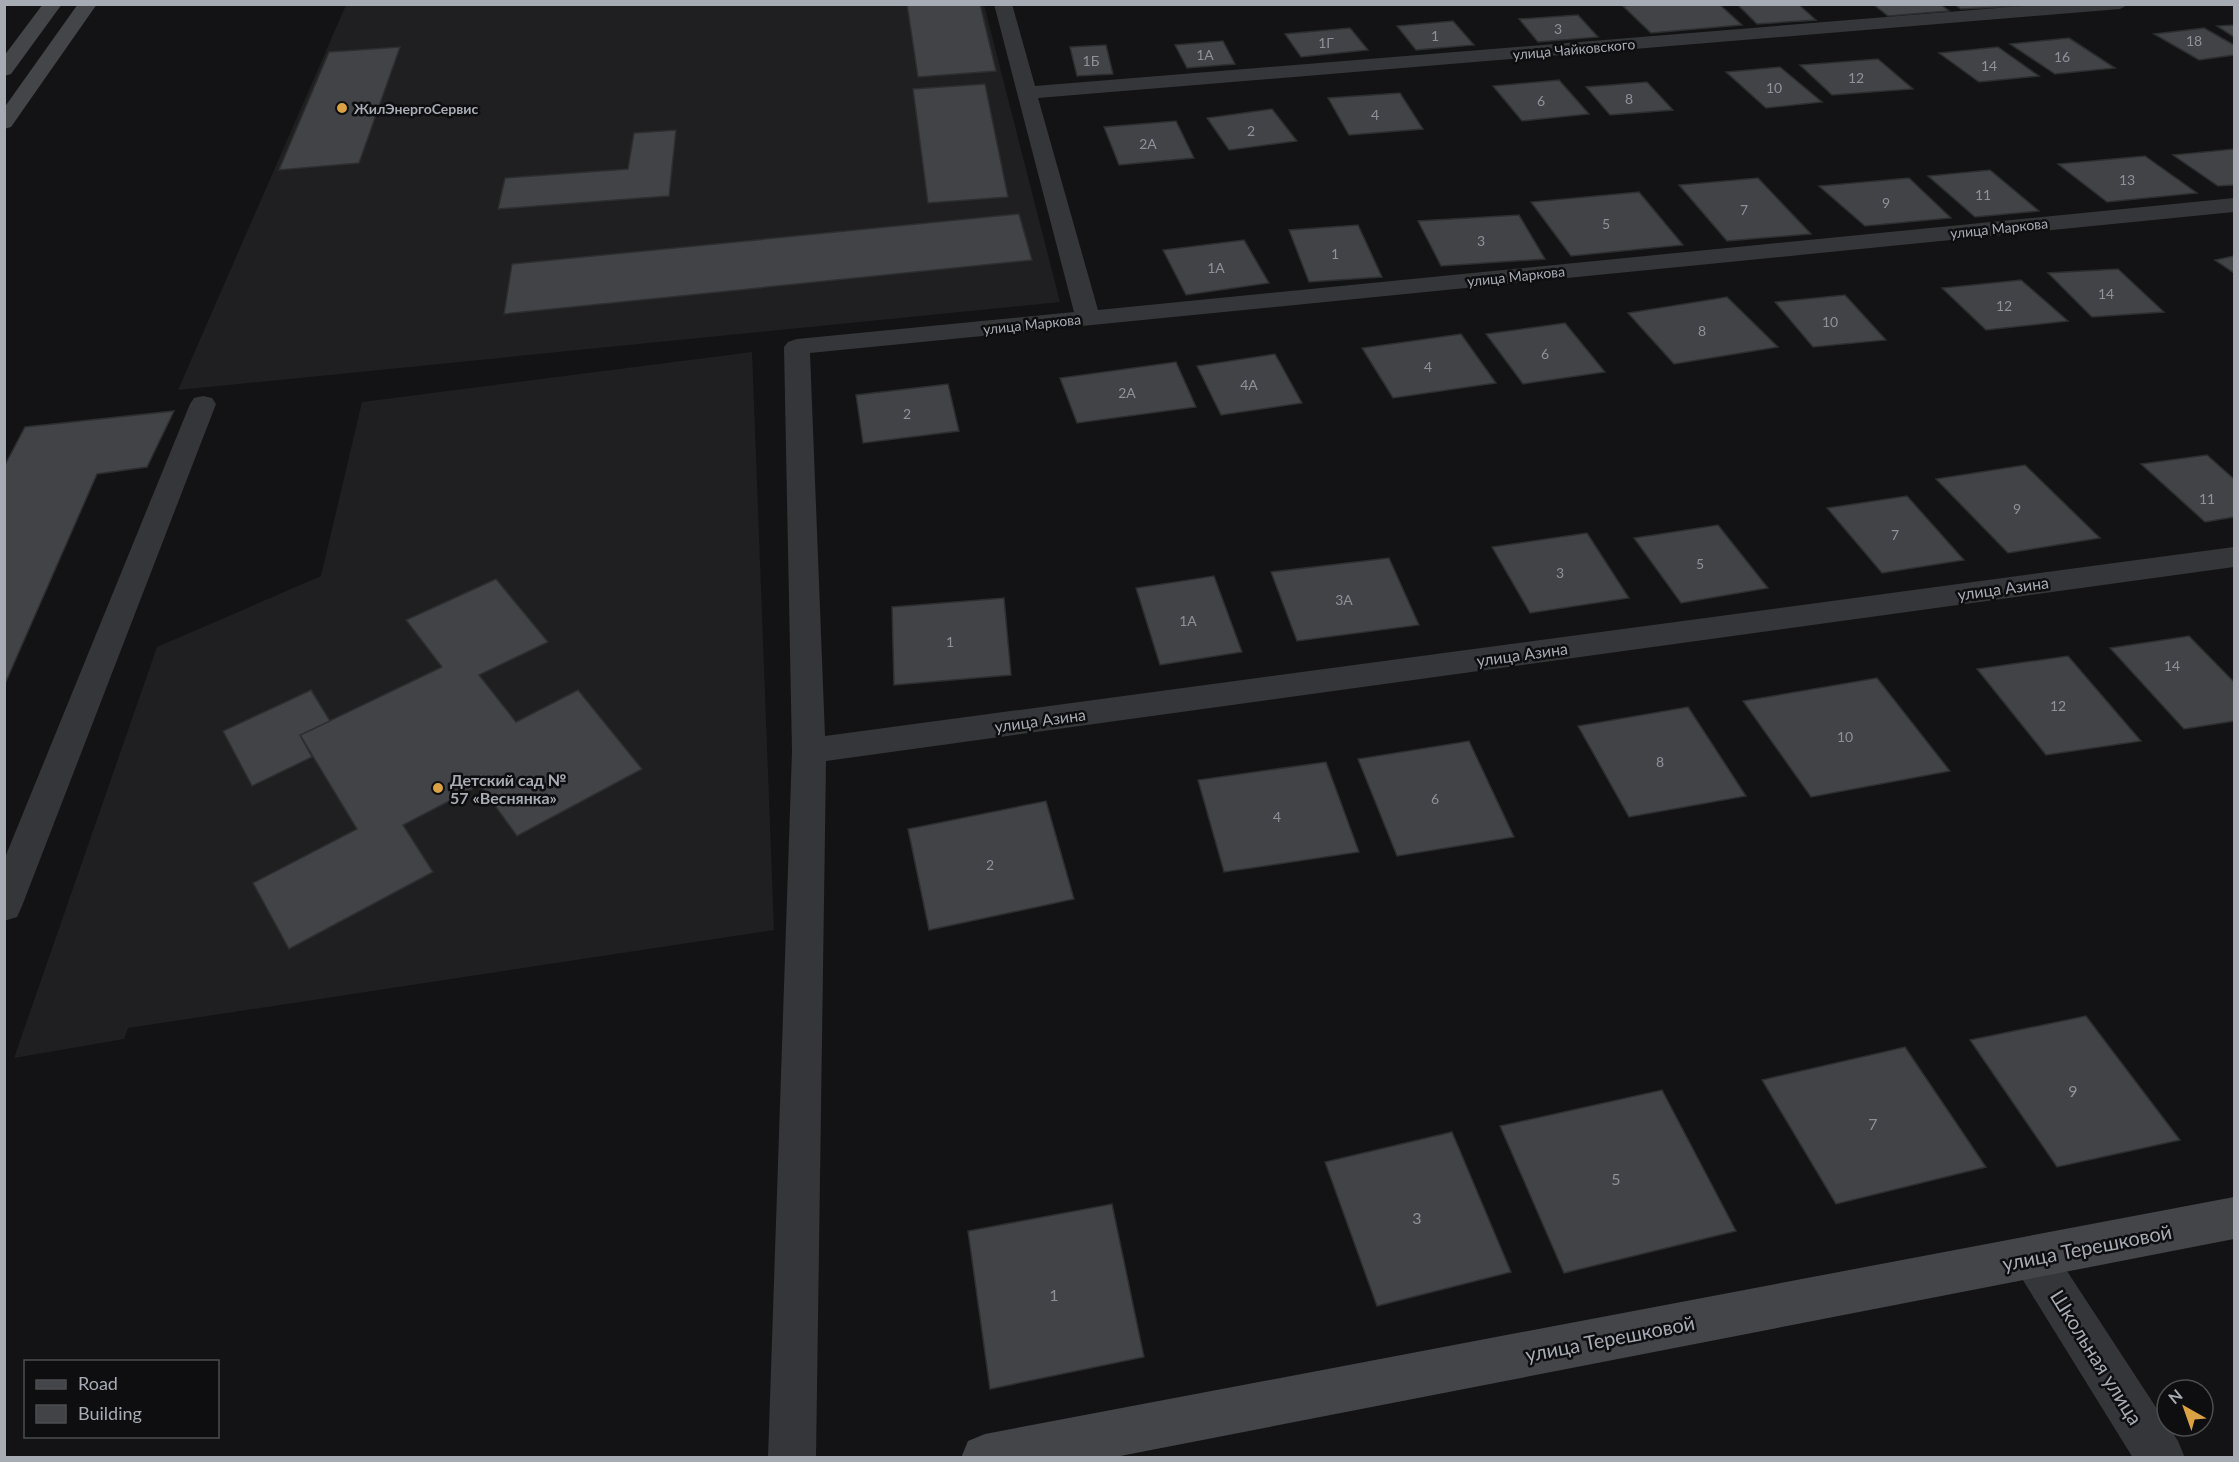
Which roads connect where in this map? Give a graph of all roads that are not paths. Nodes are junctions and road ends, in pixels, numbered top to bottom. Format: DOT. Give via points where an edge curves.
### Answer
graph roads {
  1 [pos="53,4"];
  2 [pos="88,4"];
  3 [pos="1003,4"];
  4 [pos="2120,4"];
  5 [pos="4,70"];
  6 [pos="1027,93"];
  7 [pos="4,123"];
  8 [pos="2235,205"];
  9 [pos="1088,318"];
  10 [pos="203,404"];
  11 [pos="2235,557"];
  12 [pos="809,751"];
  13 [pos="4,906"];
  14 [pos="2235,1218"];
  15 [pos="2033,1257"];
  16 [pos="792,1458"];
  17 [pos="985,1458"];
  18 [pos="2161,1458"];
  1 -- 5 [label="street"];
  2 -- 7 [label="street"];
  3 -- 6 [label="street"];
  4 -- 6 [label="street, улица Чайковского"];
  6 -- 9 [label="street"];
  8 -- 9 [label="street, улица Маркова"];
  9 -- 12 [label="street, улица Маркова" via="797,347"];
  10 -- 13 [label="street"];
  11 -- 12 [label="street, улица Азина"];
  12 -- 16 [label="street"];
  14 -- 15 [label="street, улица Терешковой"];
  15 -- 17 [label="street, улица Терешковой"];
  15 -- 18 [label="street, Школьная улица"];
}
